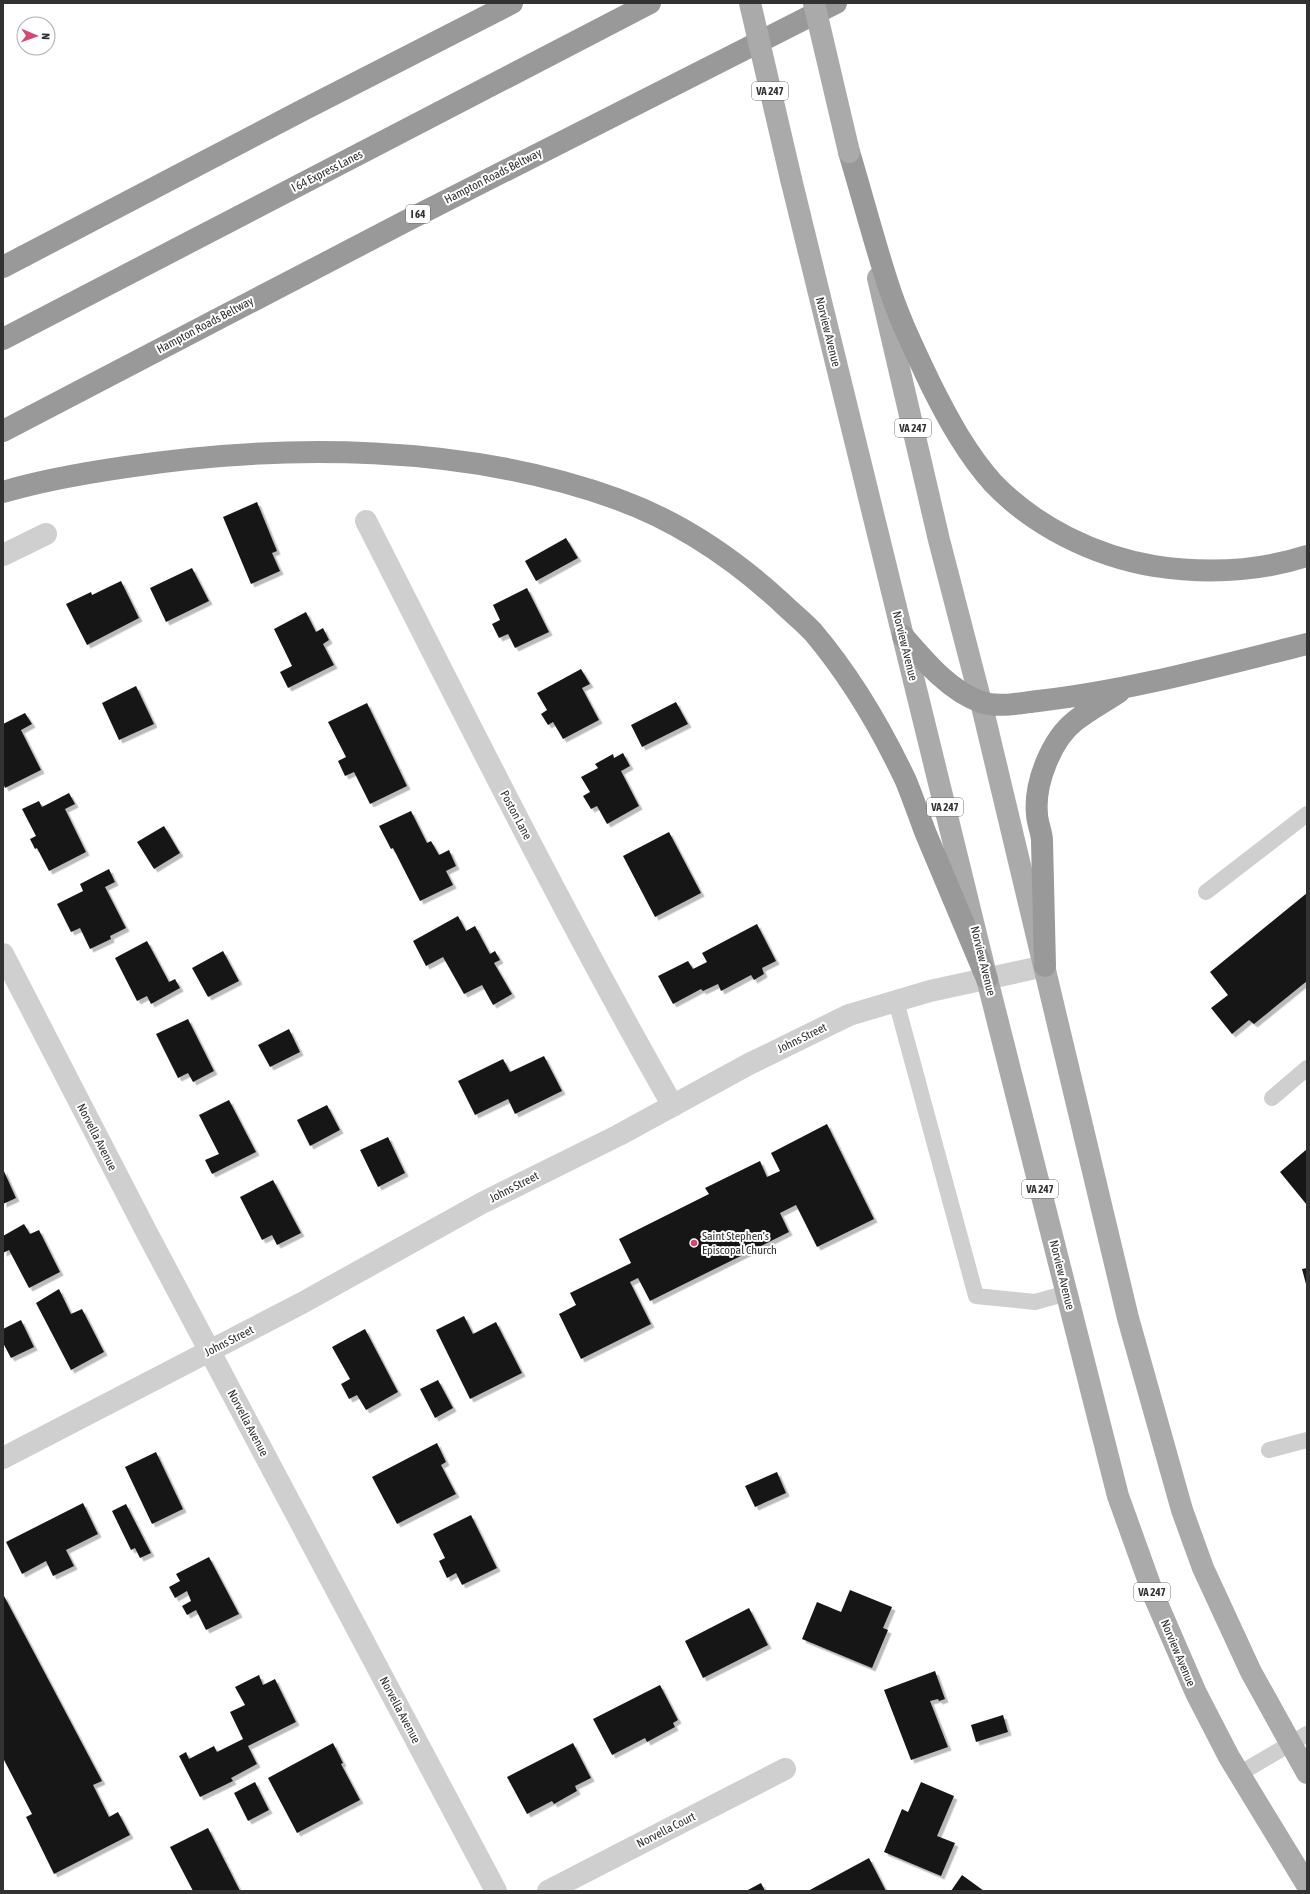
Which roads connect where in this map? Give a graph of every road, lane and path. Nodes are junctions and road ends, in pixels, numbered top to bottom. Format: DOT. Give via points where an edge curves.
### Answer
graph roads {
  1 [pos="512,3"];
  2 [pos="650,3"];
  3 [pos="750,3"];
  4 [pos="814,3"];
  5 [pos="836,3"];
  6 [pos="849,152"];
  7 [pos="3,267"];
  8 [pos="3,339"];
  9 [pos="3,431"];
  10 [pos="3,492"];
  11 [pos="366,521"];
  12 [pos="46,534"];
  13 [pos="3,555"];
  14 [pos="1307,556"];
  15 [pos="903,636"];
  16 [pos="1307,644"];
  17 [pos="1125,688"];
  18 [pos="981,702"];
  19 [pos="1307,814"];
  20 [pos="1206,892"];
  21 [pos="3,954"];
  22 [pos="1045,966"];
  23 [pos="987,979"];
  24 [pos="896,1001"];
  25 [pos="1307,1068"];
  26 [pos="1272,1098"];
  27 [pos="673,1106"];
  28 [pos="1067,1293"];
  29 [pos="210,1350"];
  30 [pos="1307,1440"];
  31 [pos="1269,1450"];
  32 [pos="3,1458"];
  33 [pos="1299,1739"];
  34 [pos="785,1769"];
  35 [pos="1307,1773"];
  36 [pos="1239,1774"];
  37 [pos="1307,1885"];
  38 [pos="496,1891"];
  39 [pos="548,1891"];
  1 -- 7 [label="highway"];
  2 -- 8 [label="highway, I 64 Express Lanes"];
  3 -- 15 [label="main road, Norview Avenue / VA 247, bridge"];
  4 -- 6 [label="main road, VA 247, bridge"];
  5 -- 9 [label="highway, Hampton Roads Beltway / I 64" via="408,220"];
  6 -- 14 [label="highway" via="887,282 908,337 947,416 970,454 994,483 1030,514 1062,534 1098,551 1136,563 1185,571 1235,571 1284,563"];
  6 -- 18 [label="main road, VA 247" via="938,532"];
  10 -- 23 [label="highway" via="76,474 175,460 256,453 356,453 456,460 540,476 617,499 671,522 721,553 763,586 811,630 842,670 868,709 907,784"];
  11 -- 27 [label="street, Poston Lane" via="607,988"];
  12 -- 13 [label="street"];
  15 -- 18 [label="highway" via="928,665 959,690"];
  15 -- 23 [label="main road, Norview Avenue / VA 247"];
  16 -- 17 [label="highway"];
  17 -- 18 [label="highway" via="1008,704"];
  17 -- 22 [label="highway" via="1074,722 1060,738 1042,775 1036,814 1042,838"];
  18 -- 22 [label="main road, VA 247"];
  19 -- 20 [label="lane"];
  21 -- 29 [label="street, Norvella Avenue"];
  22 -- 23 [label="street, Johns Street"];
  22 -- 33 [label="main road, VA 247" via="1128,1318 1182,1510 1203,1568 1251,1672"];
  23 -- 24 [label="street, Johns Street"];
  23 -- 28 [label="main road, Norview Avenue / VA 247"];
  24 -- 27 [label="street, Johns Street" via="849,1015 749,1064"];
  24 -- 28 [label="lane" via="976,1296 1035,1302"];
  25 -- 26 [label="lane"];
  27 -- 29 [label="street, Johns Street" via="482,1204 302,1303"];
  28 -- 36 [label="main road, Norview Avenue / VA 247" via="1118,1496 1154,1596 1196,1693"];
  29 -- 32 [label="street, Johns Street"];
  29 -- 38 [label="street, Norvella Avenue"];
  30 -- 31 [label="lane"];
  33 -- 35 [label="main road, VA 247"];
  33 -- 36 [label="lane"];
  34 -- 39 [label="street, Norvella Court"];
  36 -- 37 [label="main road, Norview Avenue / VA 247"];
}
